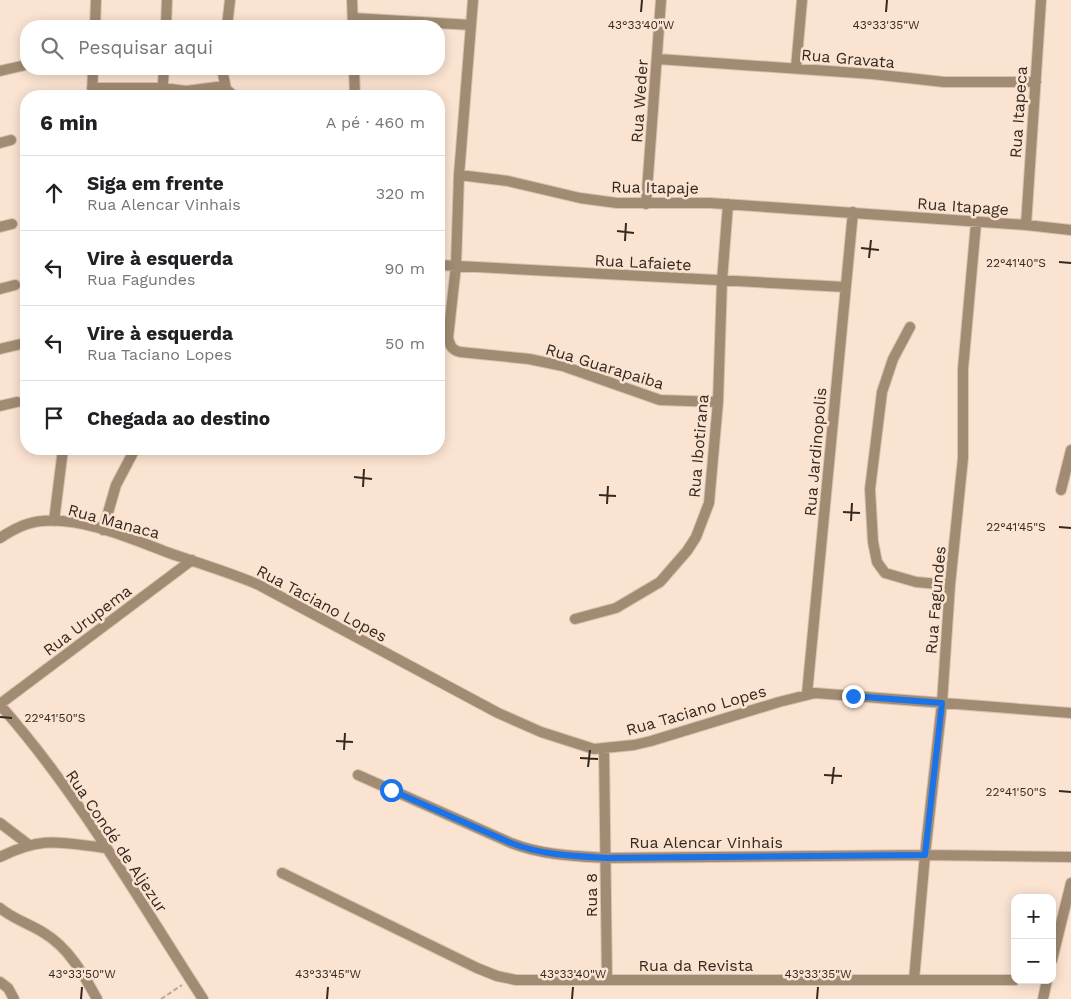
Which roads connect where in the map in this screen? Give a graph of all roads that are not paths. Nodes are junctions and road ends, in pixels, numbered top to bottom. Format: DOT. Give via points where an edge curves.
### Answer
graph roads {
  1 [pos="96,0"];
  2 [pos="167,0"];
  3 [pos="230,0"];
  4 [pos="352,0"];
  5 [pos="473,0"];
  6 [pos="661,0"];
  7 [pos="802,0"];
  8 [pos="1041,0"];
  9 [pos="95,20"];
  10 [pos="166,20"];
  11 [pos="228,20"];
  12 [pos="353,20"];
  13 [pos="445,24"];
  14 [pos="471,25"];
  15 [pos="658,59"];
  16 [pos="20,66"];
  17 [pos="796,68"];
  18 [pos="0,71"];
  19 [pos="93,75"];
  20 [pos="164,75"];
  21 [pos="223,75"];
  22 [pos="354,75"];
  23 [pos="1036,82"];
  24 [pos="226,88"];
  25 [pos="92,90"];
  26 [pos="163,90"];
  27 [pos="194,90"];
  28 [pos="355,90"];
  29 [pos="11,140"];
  30 [pos="0,143"];
  31 [pos="459,175"];
  32 [pos="646,204"];
  33 [pos="728,204"];
  34 [pos="853,212"];
  35 [pos="976,223"];
  36 [pos="12,224"];
  37 [pos="1026,225"];
  38 [pos="0,227"];
  39 [pos="1071,230"];
  40 [pos="445,266"];
  41 [pos="456,266"];
  42 [pos="722,281"];
  43 [pos="15,285"];
  44 [pos="845,287"];
  45 [pos="0,289"];
  46 [pos="910,327"];
  47 [pos="20,344"];
  48 [pos="0,349"];
  49 [pos="17,402"];
  50 [pos="718,402"];
  51 [pos="0,406"];
  52 [pos="1071,450"];
  53 [pos="62,455"];
  54 [pos="132,455"];
  55 [pos="1061,490"];
  56 [pos="54,521"];
  57 [pos="104,530"];
  58 [pos="0,538"];
  59 [pos="192,560"];
  60 [pos="950,585"];
  61 [pos="575,620"];
  62 [pos="807,694"];
  63 [pos="942,703"];
  64 [pos="0,704"];
  65 [pos="1071,713"];
  66 [pos="604,749"];
  67 [pos="358,775"];
  68 [pos="0,823"];
  69 [pos="29,845"];
  70 [pos="106,848"];
  71 [pos="925,855"];
  72 [pos="0,857"];
  73 [pos="1071,857"];
  74 [pos="606,858"];
  75 [pos="282,872"];
  76 [pos="1071,883"];
  77 [pos="0,908"];
  78 [pos="1056,944"];
  79 [pos="607,980"];
  80 [pos="914,980"];
  81 [pos="1011,980"];
  82 [pos="0,982"];
  83 [pos="1046,984"];
  84 [pos="14,999"];
  85 [pos="97,999"];
  86 [pos="203,999"];
  87 [pos="1043,999"];
  1 -- 9 [label="street"];
  2 -- 10 [label="street"];
  3 -- 11 [label="street"];
  4 -- 12 [label="street"];
  5 -- 14 [label="street"];
  6 -- 15 [label="street, Rua Weder"];
  7 -- 17 [label="street"];
  8 -- 23 [label="street, Rua Itapeca"];
  13 -- 14 [label="street"];
  14 -- 31 [label="street"];
  15 -- 17 [label="street, Rua Gravata"];
  15 -- 32 [label="street, Rua Weder"];
  16 -- 18 [label="street"];
  17 -- 23 [label="street, Rua Gravata" via="944,82"];
  19 -- 25 [label="street"];
  20 -- 26 [label="street"];
  21 -- 24 [label="street"];
  22 -- 28 [label="street"];
  23 -- 37 [label="street, Rua Itapeca"];
  24 -- 27 [label="street"];
  29 -- 30 [label="street"];
  31 -- 32 [label="street, Rua Itapaje" via="508,181 600,201"];
  31 -- 41 [label="street"];
  32 -- 33 [label="street, Rua Itapaje"];
  33 -- 34 [label="street, Rua Itapaje"];
  33 -- 42 [label="street, Rua Ibotirana"];
  34 -- 35 [label="street, Rua Itapage"];
  34 -- 44 [label="street, Rua Jardinopolis"];
  35 -- 37 [label="street, Rua Itapage"];
  35 -- 60 [label="street, Rua Fagundes" via="963,369 963,458"];
  36 -- 38 [label="street"];
  37 -- 39 [label="street, Rua Itapage"];
  40 -- 41 [label="street, Rua Lafaiete"];
  41 -- 42 [label="street, Rua Lafaiete"];
  41 -- 50 [label="street, Rua Guarapaiba" via="448,338 454,351 563,366 660,400"];
  42 -- 44 [label="street, Rua Lafaiete"];
  42 -- 50 [label="street, Rua Ibotirana"];
  43 -- 45 [label="street"];
  44 -- 62 [label="street, Rua Jardinopolis"];
  46 -- 60 [label="street" via="893,359 882,392 870,490 873,542 877,562 885,573 916,582"];
  47 -- 48 [label="street"];
  49 -- 51 [label="street"];
  50 -- 61 [label="street, Rua Ibotirana" via="709,503 687,551 660,582 640,595 616,608"];
  52 -- 55 [label="street"];
  53 -- 56 [label="street"];
  54 -- 57 [label="street" via="116,485"];
  56 -- 57 [label="street, Rua Manaca"];
  56 -- 58 [label="street, Rua Manaca" via="29,524"];
  57 -- 59 [label="street, Rua Manaca"];
  59 -- 64 [label="street, Rua Urupema"];
  59 -- 66 [label="street, Rua Taciano Lopes" via="259,585 498,713 564,740"];
  60 -- 63 [label="street, Rua Fagundes"];
  62 -- 63 [label="street, Rua Taciano Lopes"];
  62 -- 66 [label="street, Rua Taciano Lopes" via="651,741"];
  63 -- 65 [label="street, Rua Taciano Lopes"];
  63 -- 71 [label="street, Rua Fagundes"];
  64 -- 70 [label="street, Rua Condé de Aljezur" via="31,740"];
  66 -- 74 [label="street, Rua 8"];
  67 -- 74 [label="street, Rua Alencar Vinhais" via="521,847 555,855"];
  68 -- 69 [label="street"];
  69 -- 70 [label="street" via="58,841"];
  69 -- 72 [label="street"];
  70 -- 86 [label="street, Rua Condé de Aljezur"];
  71 -- 73 [label="street, Rua Alencar Vinhais"];
  71 -- 74 [label="street, Rua Alencar Vinhais"];
  71 -- 80 [label="street, Rua Fagundes"];
  74 -- 79 [label="street, Rua 8"];
  75 -- 79 [label="street, Rua da Revista" via="497,976 528,981"];
  76 -- 78 [label="street"];
  77 -- 85 [label="street" via="55,940 84,976"];
  79 -- 80 [label="street, Rua da Revista"];
  80 -- 81 [label="street, Rua da Revista"];
  82 -- 84 [label="street"];
  83 -- 87 [label="street"];
}
